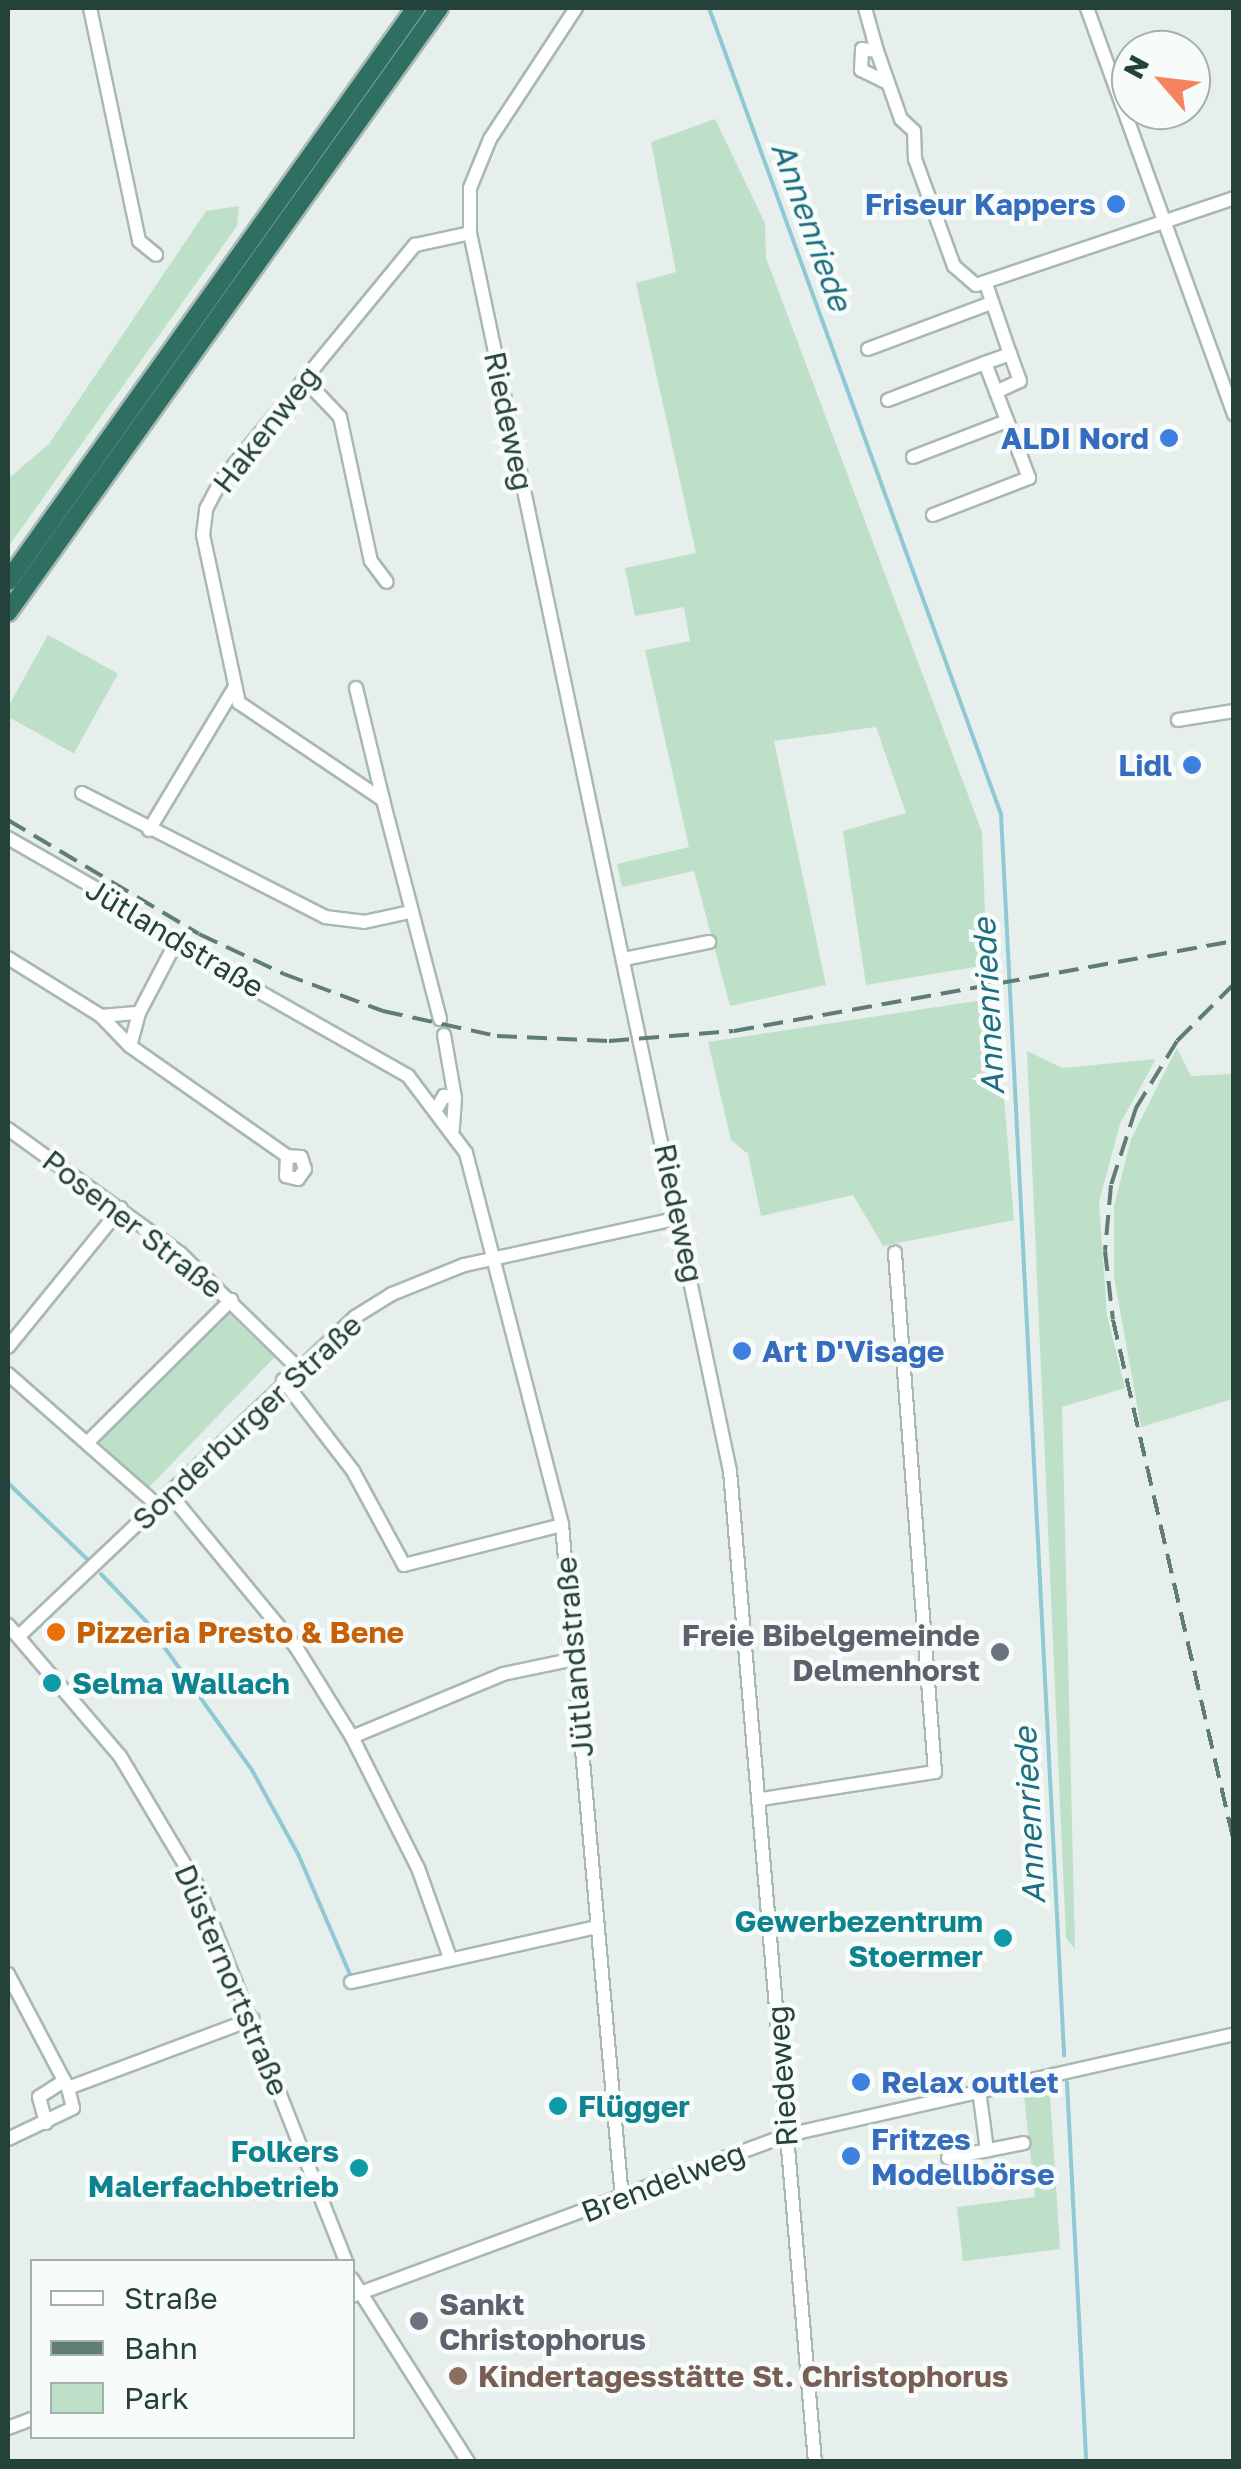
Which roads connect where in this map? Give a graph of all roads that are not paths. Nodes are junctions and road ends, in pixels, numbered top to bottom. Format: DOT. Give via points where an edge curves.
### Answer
graph roads {
  1 [pos="90,8"];
  2 [pos="416,8"];
  3 [pos="439,8"];
  4 [pos="576,8"];
  5 [pos="865,8"];
  6 [pos="1087,8"];
  7 [pos="877,51"];
  8 [pos="888,84"];
  9 [pos="1234,198"];
  10 [pos="1160,222"];
  11 [pos="470,233"];
  12 [pos="156,255"];
  13 [pos="986,284"];
  14 [pos="991,303"];
  15 [pos="868,349"];
  16 [pos="1010,354"];
  17 [pos="985,363"];
  18 [pos="304,378"];
  19 [pos="996,392"];
  20 [pos="888,400"];
  21 [pos="1234,414"];
  22 [pos="1007,421"];
  23 [pos="912,457"];
  24 [pos="933,515"];
  25 [pos="8,581"];
  26 [pos="387,582"];
  27 [pos="8,612"];
  28 [pos="234,688"];
  29 [pos="356,688"];
  30 [pos="1234,711"];
  31 [pos="1178,720"];
  32 [pos="82,793"];
  33 [pos="383,800"];
  34 [pos="149,830"];
  35 [pos="8,838"];
  36 [pos="410,912"];
  37 [pos="709,942"];
  38 [pos="176,944"];
  39 [pos="8,958"];
  40 [pos="624,960"];
  41 [pos="139,1013"];
  42 [pos="101,1016"];
  43 [pos="440,1019"];
  44 [pos="444,1035"];
  45 [pos="130,1046"];
  46 [pos="456,1098"];
  47 [pos="437,1108"];
  48 [pos="8,1129"];
  49 [pos="453,1130"];
  50 [pos="287,1156"];
  51 [pos="121,1208"];
  52 [pos="680,1218"];
  53 [pos="895,1253"];
  54 [pos="496,1258"];
  55 [pos="231,1300"];
  56 [pos="8,1347"];
  57 [pos="297,1367"];
  58 [pos="8,1374"];
  59 [pos="284,1380"];
  60 [pos="88,1442"];
  61 [pos="169,1493"];
  62 [pos="157,1505"];
  63 [pos="562,1525"];
  64 [pos="8,1625"];
  65 [pos="19,1636"];
  66 [pos="575,1659"];
  67 [pos="352,1738"];
  68 [pos="762,1800"];
  69 [pos="596,1926"];
  70 [pos="450,1958"];
  71 [pos="8,1974"];
  72 [pos="351,1982"];
  73 [pos="253,2019"];
  74 [pos="1234,2034"];
  75 [pos="66,2085"];
  76 [pos="979,2090"];
  77 [pos="46,2123"];
  78 [pos="786,2135"];
  79 [pos="8,2139"];
  80 [pos="1024,2143"];
  81 [pos="986,2150"];
  82 [pos="948,2158"];
  83 [pos="622,2199"];
  84 [pos="345,2259"];
  85 [pos="355,2295"];
  86 [pos="468,2462"];
  87 [pos="816,2462"];
  1 -- 12 [label="street" via="139,241"];
  2 -- 25 [label="highway"];
  3 -- 27 [label="highway"];
  4 -- 11 [label="street, Riedeweg" via="490,139 470,188"];
  5 -- 7 [label="street"];
  6 -- 10 [label="street"];
  7 -- 8 [label="street"];
  7 -- 8 [label="street" via="862,49 861,70"];
  8 -- 13 [label="street" via="901,119 914,131 915,159 954,266 966,280"];
  9 -- 10 [label="street"];
  10 -- 13 [label="street"];
  10 -- 21 [label="street"];
  11 -- 18 [label="street, Hakenweg" via="416,245"];
  11 -- 40 [label="street, Riedeweg"];
  13 -- 14 [label="street"];
  14 -- 15 [label="street"];
  14 -- 16 [label="street"];
  16 -- 17 [label="street"];
  16 -- 19 [label="street" via="1020,381"];
  17 -- 19 [label="street"];
  17 -- 20 [label="street"];
  18 -- 26 [label="street" via="340,417 371,561"];
  18 -- 28 [label="street, Hakenweg" via="206,509 203,535"];
  19 -- 22 [label="street"];
  22 -- 23 [label="street"];
  22 -- 24 [label="street" via="1029,478"];
  28 -- 33 [label="street, Hakenweg" via="257,721"];
  28 -- 34 [label="street"];
  29 -- 33 [label="street"];
  30 -- 31 [label="street"];
  32 -- 34 [label="street"];
  33 -- 36 [label="street"];
  34 -- 36 [label="street" via="324,917 364,922"];
  35 -- 38 [label="street, Jütlandstraße"];
  36 -- 43 [label="street"];
  37 -- 40 [label="street"];
  38 -- 41 [label="street"];
  38 -- 47 [label="street, Jütlandstraße" via="381,1057"];
  39 -- 42 [label="street"];
  40 -- 52 [label="street, Riedeweg"];
  41 -- 42 [label="street"];
  41 -- 45 [label="street"];
  42 -- 45 [label="street"];
  44 -- 46 [label="street"];
  45 -- 50 [label="street"];
  46 -- 47 [label="street" via="444,1096"];
  46 -- 49 [label="street"];
  47 -- 49 [label="street, Jütlandstraße"];
  48 -- 51 [label="street, Posener Straße"];
  49 -- 54 [label="street, Jütlandstraße" via="476,1177"];
  51 -- 55 [label="street, Posener Straße"];
  51 -- 56 [label="street"];
  52 -- 54 [label="street, Sonderburger Straße"];
  52 -- 68 [label="street, Riedeweg" via="730,1471"];
  53 -- 68 [label="street" via="935,1772"];
  54 -- 57 [label="street, Sonderburger Straße" via="392,1294"];
  54 -- 63 [label="street, Jütlandstraße"];
  55 -- 57 [label="street, Posener Straße"];
  55 -- 60 [label="street"];
  57 -- 59 [label="street, Sonderburger Straße"];
  58 -- 60 [label="street"];
  59 -- 61 [label="street, Sonderburger Straße"];
  59 -- 63 [label="street" via="353,1471 404,1565"];
  60 -- 62 [label="street"];
  61 -- 62 [label="street, Sonderburger Straße"];
  61 -- 67 [label="street" via="285,1634"];
  62 -- 65 [label="street, Sonderburger Straße"];
  63 -- 66 [label="street, Jütlandstraße"];
  64 -- 65 [label="street, Düsternortstraße"];
  65 -- 73 [label="street, Düsternortstraße" via="120,1756 198,1885"];
  66 -- 67 [label="street" via="503,1674"];
  66 -- 69 [label="street, Jütlandstraße"];
  67 -- 70 [label="street" via="418,1868"];
  68 -- 78 [label="street, Riedeweg"];
  69 -- 70 [label="street"];
  69 -- 83 [label="street, Jütlandstraße"];
  70 -- 72 [label="street"];
  71 -- 75 [label="street"];
  73 -- 75 [label="street"];
  73 -- 84 [label="street, Düsternortstraße"];
  74 -- 76 [label="street, Brendelweg"];
  75 -- 77 [label="street" via="74,2108"];
  75 -- 77 [label="street" via="39,2097"];
  76 -- 78 [label="street, Brendelweg"];
  76 -- 81 [label="street"];
  77 -- 79 [label="street"];
  78 -- 83 [label="street, Brendelweg"];
  78 -- 87 [label="street, Riedeweg"];
  80 -- 81 [label="street"];
  81 -- 82 [label="street"];
  83 -- 85 [label="street, Brendelweg"];
  85 -- 86 [label="street"];
}
